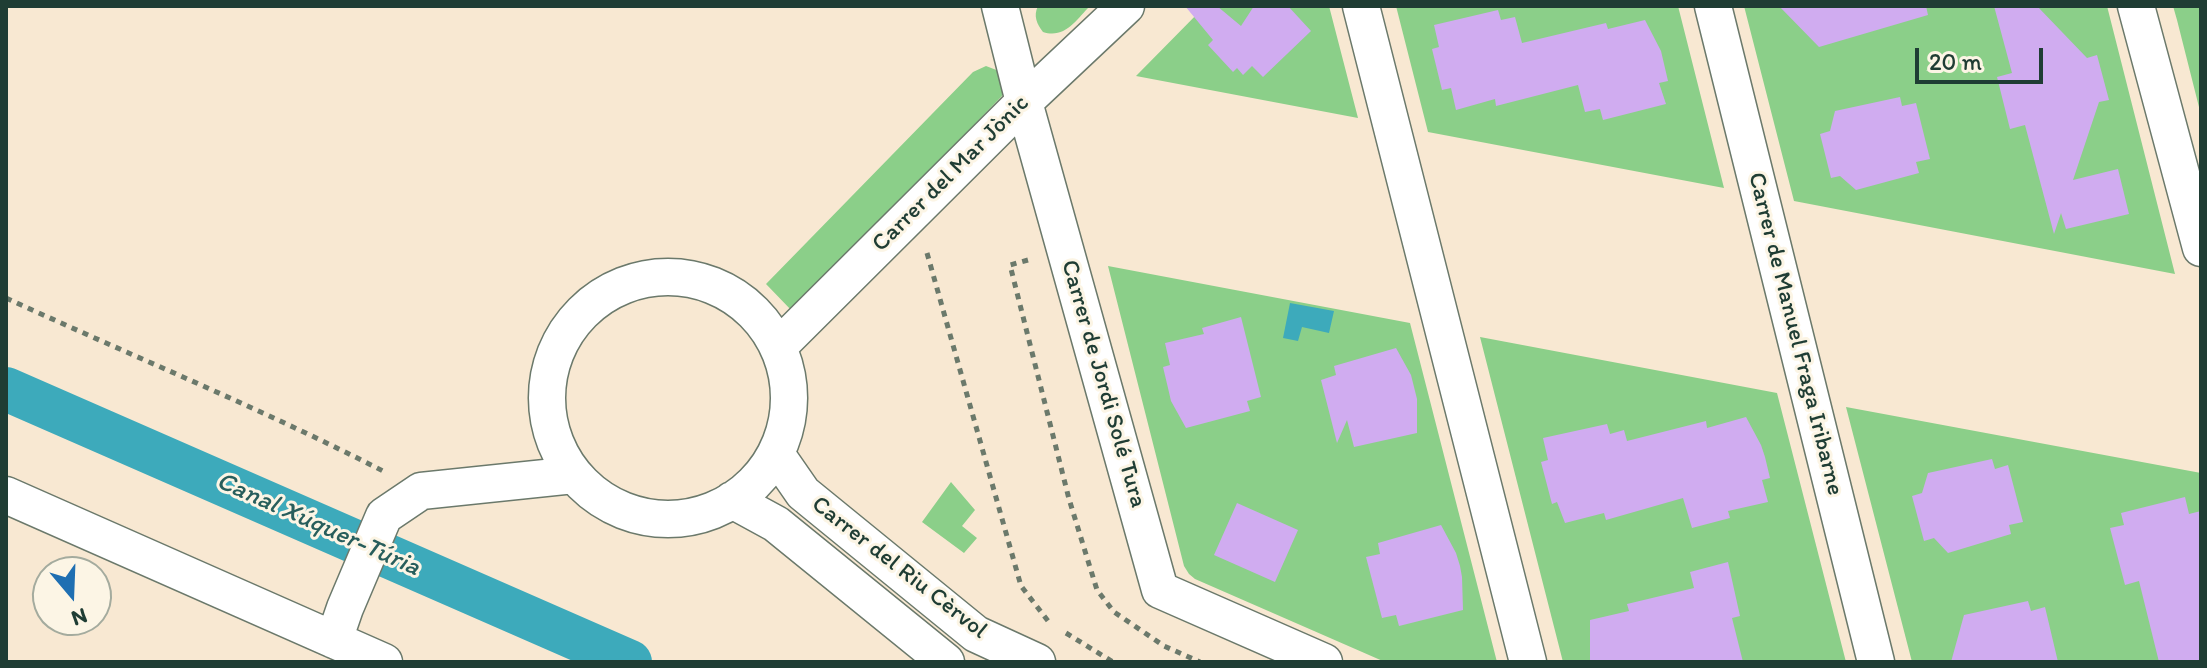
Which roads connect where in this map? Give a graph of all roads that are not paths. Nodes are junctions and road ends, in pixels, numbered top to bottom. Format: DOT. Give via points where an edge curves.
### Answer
graph roads {
  1 [pos="1000,6"];
  2 [pos="1126,6"];
  3 [pos="1361,6"];
  4 [pos="1713,6"];
  5 [pos="2136,6"];
  6 [pos="1024,102"];
  7 [pos="2201,248"];
  8 [pos="779,346"];
  9 [pos="776,454"];
  10 [pos="574,475"];
  11 [pos="6,495"];
  12 [pos="732,500"];
  13 [pos="339,624"];
  14 [pos="384,662"];
  15 [pos="946,662"];
  16 [pos="1037,662"];
  17 [pos="1324,662"];
  18 [pos="1528,662"];
  19 [pos="1876,662"];
  1 -- 6 [label="street, Carrer de Jordi Solé Tura"];
  2 -- 6 [label="street, Carrer del Mar Jònic"];
  3 -- 18 [label="street"];
  4 -- 19 [label="street, Carrer de Manuel Fraga Iribarne"];
  5 -- 7 [label="street"];
  6 -- 8 [label="street, Carrer del Mar Jònic"];
  6 -- 17 [label="street, Carrer de Jordi Solé Tura" via="1160,590"];
  8 -- 9 [label="street" via="789,382 788,419"];
  8 -- 10 [label="street" via="755,312 722,288 682,276 641,279 602,295 572,322 552,358 545,399 553,440"];
  9 -- 12 [label="street" via="757,481"];
  9 -- 16 [label="street, Carrer del Riu Cèrvol" via="803,493 976,634"];
  10 -- 12 [label="street" via="599,499 631,514 665,519 700,515"];
  10 -- 13 [label="street" via="421,491 384,516"];
  11 -- 13 [label="street"];
  12 -- 15 [label="street, Carrer del Riu Cèrvol" via="776,524"];
  13 -- 14 [label="street"];
}
